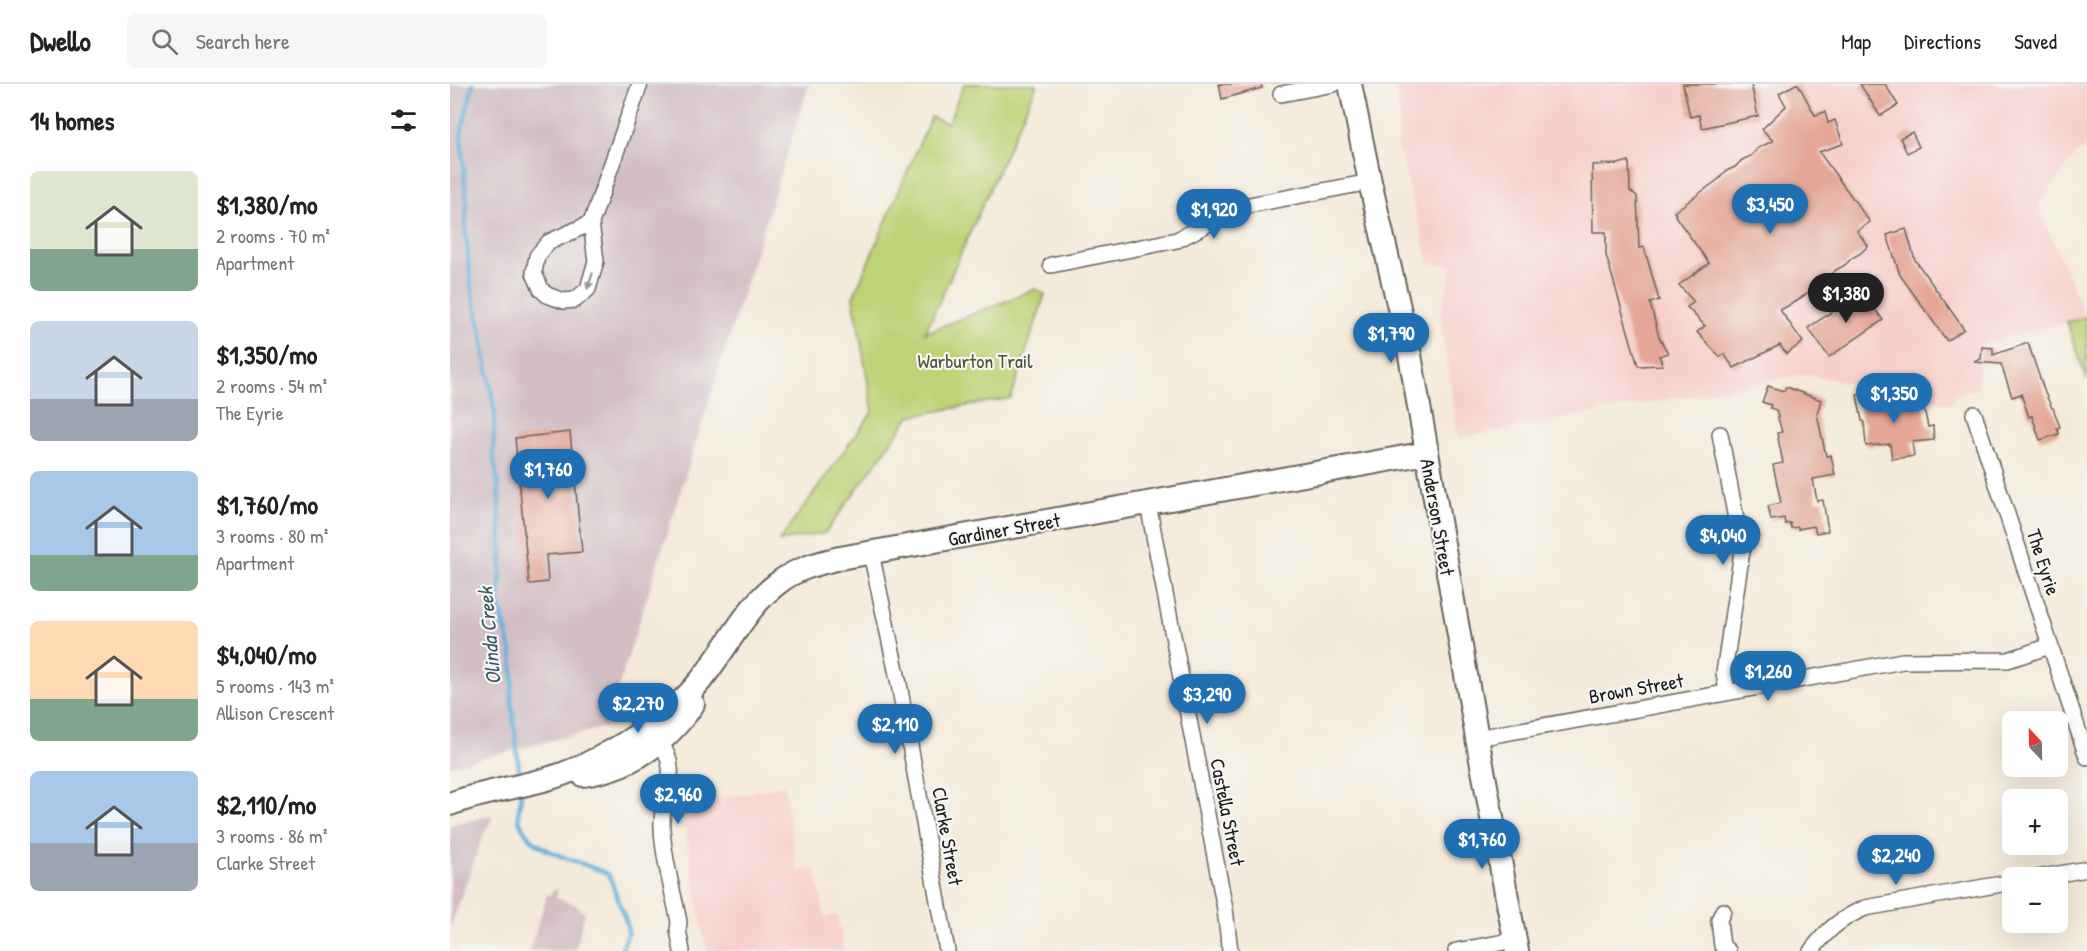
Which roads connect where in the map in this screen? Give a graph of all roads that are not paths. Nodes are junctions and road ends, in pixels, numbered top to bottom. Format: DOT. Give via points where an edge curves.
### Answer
graph roads {
  1 [pos="640,84"];
  2 [pos="1334,84"];
  3 [pos="1350,84"];
  4 [pos="1281,94"];
  5 [pos="1370,182"];
  6 [pos="591,223"];
  7 [pos="1051,265"];
  8 [pos="1974,414"];
  9 [pos="1720,434"];
  10 [pos="1427,453"];
  11 [pos="1148,504"];
  12 [pos="871,553"];
  13 [pos="2050,646"];
  14 [pos="1727,692"];
  15 [pos="654,735"];
  16 [pos="1477,738"];
  17 [pos="2087,757"];
  18 [pos="451,803"];
  19 [pos="2087,869"];
  20 [pos="2068,872"];
  21 [pos="2002,884"];
  22 [pos="1723,911"];
  23 [pos="1516,945"];
  24 [pos="682,951"];
  25 [pos="947,951"];
  26 [pos="1230,951"];
  27 [pos="1456,951"];
  28 [pos="1728,951"];
  29 [pos="1812,951"];
  1 -- 6 [label="street"];
  2 -- 4 [label="street"];
  3 -- 5 [label="main road, Anderson Street"];
  5 -- 7 [label="street" via="1249,205 1177,240"];
  5 -- 10 [label="main road, Anderson Street" via="1410,355"];
  6 -- 6 [label="street, one-way" via="596,261 588,290 575,300 547,295 534,273 537,256 549,242"];
  8 -- 13 [label="street, The Eyrie"];
  9 -- 14 [label="street" via="1742,551 1724,673"];
  10 -- 11 [label="main road, Gardiner Street"];
  10 -- 16 [label="main road, Anderson Street"];
  11 -- 12 [label="main road, Gardiner Street"];
  11 -- 26 [label="street, Castella Street"];
  12 -- 15 [label="main road, Gardiner Street" via="813,565 778,583 755,607 714,664 692,706 672,731"];
  12 -- 25 [label="street, Clarke Street"];
  13 -- 14 [label="street, Brown Street" via="2008,660 1903,662"];
  13 -- 17 [label="street, The Eyrie"];
  14 -- 16 [label="street, Brown Street"];
  15 -- 18 [label="main road, Gardiner Street" via="638,758 606,770"];
  15 -- 24 [label="street" via="666,752 671,769 662,827"];
  16 -- 23 [label="main road, Anderson Street"];
  19 -- 20 [label="street"];
  21 -- 29 [label="street" via="1865,908 1827,931"];
  22 -- 28 [label="street" via="1719,920 1722,946"];
  23 -- 27 [label="street"];
}
